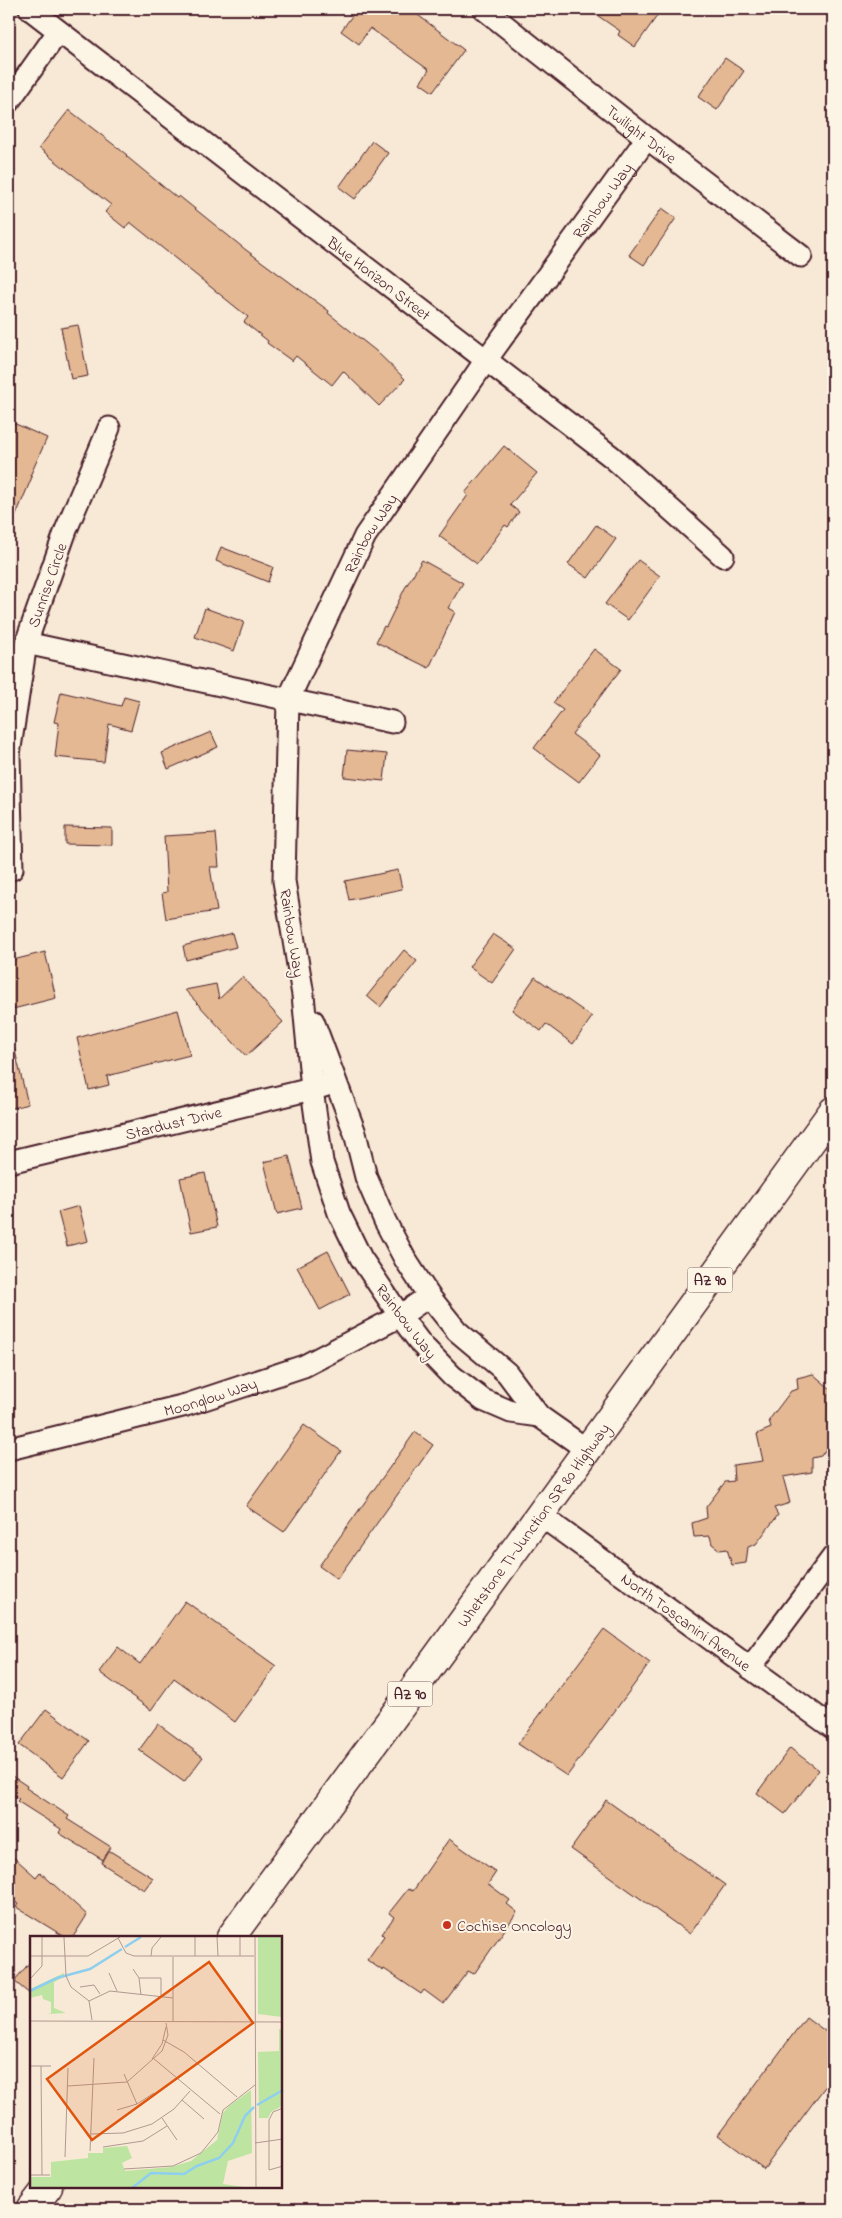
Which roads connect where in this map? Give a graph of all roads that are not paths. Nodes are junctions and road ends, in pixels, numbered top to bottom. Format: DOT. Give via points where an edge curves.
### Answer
graph roads {
  1 [pos="30,9"];
  2 [pos="484,9"];
  3 [pos="58,32"];
  4 [pos="9,101"];
  5 [pos="647,138"];
  6 [pos="801,256"];
  7 [pos="486,360"];
  8 [pos="109,428"];
  9 [pos="723,556"];
  10 [pos="26,643"];
  11 [pos="288,700"];
  12 [pos="392,722"];
  13 [pos="12,869"];
  14 [pos="303,995"];
  15 [pos="336,1083"];
  16 [pos="312,1089"];
  17 [pos="833,1111"];
  18 [pos="9,1162"];
  19 [pos="429,1296"];
  20 [pos="400,1316"];
  21 [pos="539,1416"];
  22 [pos="9,1449"];
  23 [pos="586,1449"];
  24 [pos="540,1515"];
  25 [pos="833,1558"];
  26 [pos="750,1668"];
  27 [pos="833,1728"];
  28 [pos="232,1936"];
  29 [pos="47,2188"];
  30 [pos="32,2209"];
  1 -- 3 [label="street, Blue Horizon Street"];
  2 -- 5 [label="street, Twilight Drive"];
  3 -- 4 [label="street"];
  3 -- 7 [label="street, Blue Horizon Street"];
  5 -- 6 [label="street, Twilight Drive"];
  5 -- 7 [label="street, Rainbow Way"];
  7 -- 9 [label="street, Blue Horizon Street" via="612,457"];
  7 -- 11 [label="street, Rainbow Way" via="365,536"];
  8 -- 10 [label="street, Sunrise Circle" via="66,530"];
  10 -- 11 [label="street"];
  10 -- 13 [label="street, Sunrise Circle" via="9,754"];
  11 -- 12 [label="street"];
  11 -- 14 [label="street, Rainbow Way" via="284,881"];
  14 -- 15 [label="street, Rainbow Way"];
  14 -- 16 [label="street, Rainbow Way"];
  15 -- 16 [label="street, Stardust Drive"];
  15 -- 19 [label="street, Rainbow Way" via="355,1133 366,1177 385,1221"];
  16 -- 18 [label="street, Stardust Drive"];
  16 -- 20 [label="street, Rainbow Way" via="322,1162 339,1213 361,1258"];
  17 -- 23 [label="highway, Whetstone TI-Junction SR 80 Highway / AZ 90"];
  19 -- 20 [label="street, Moonglow Way"];
  19 -- 21 [label="street, Rainbow Way" via="457,1331 507,1373"];
  20 -- 21 [label="street, Rainbow Way" via="452,1376 483,1400 511,1412"];
  20 -- 22 [label="street, Moonglow Way" via="304,1366 186,1405"];
  21 -- 23 [label="street, Rainbow Way"];
  23 -- 24 [label="highway, Whetstone TI-Junction SR 80 Highway / AZ 90"];
  24 -- 26 [label="street, North Toscanini Avenue"];
  24 -- 28 [label="highway, Whetstone TI-Junction SR 80 Highway / AZ 90"];
  25 -- 26 [label="street"];
  26 -- 27 [label="street, North Toscanini Avenue"];
  29 -- 30 [label="highway"];
}
